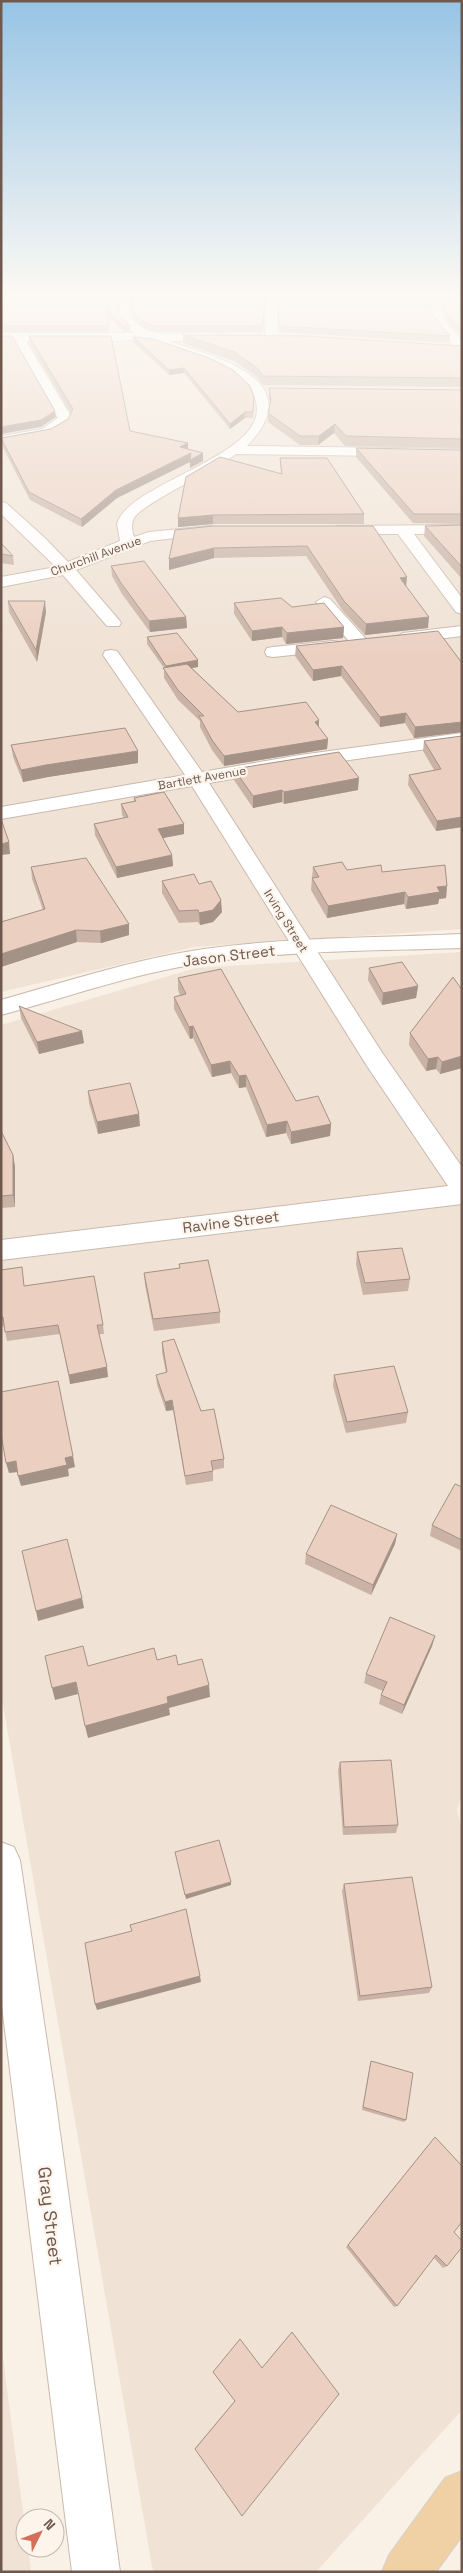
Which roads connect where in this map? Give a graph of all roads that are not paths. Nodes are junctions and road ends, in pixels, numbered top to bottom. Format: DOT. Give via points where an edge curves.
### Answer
graph roads {
  1 [pos="64,416"];
  2 [pos="263,416"];
  3 [pos="1,440"];
  4 [pos="235,450"];
  5 [pos="462,453"];
  6 [pos="1,506"];
  7 [pos="462,529"];
  8 [pos="223,530"];
  9 [pos="323,530"];
  10 [pos="403,530"];
  11 [pos="128,543"];
  12 [pos="66,569"];
  13 [pos="1,582"];
  14 [pos="324,602"];
  15 [pos="462,609"];
  16 [pos="112,623"];
  17 [pos="462,631"];
  18 [pos="360,642"];
  19 [pos="272,652"];
  20 [pos="111,655"];
  21 [pos="462,738"];
  22 [pos="197,779"];
  23 [pos="1,813"];
  24 [pos="462,942"];
  25 [pos="303,948"];
  26 [pos="1,1008"];
  27 [pos="462,1187"];
  28 [pos="462,1194"];
  29 [pos="1,1250"];
  30 [pos="1,1860"];
  31 [pos="462,2495"];
  32 [pos="96,2572"];
  33 [pos="406,2572"];
  1 -- 3 [label="street" via="63,424 46,432"];
  2 -- 4 [label="street" via="250,438"];
  4 -- 5 [label="street"];
  4 -- 11 [label="street" via="142,504 128,516 124,527"];
  6 -- 12 [label="street"];
  7 -- 10 [label="street"];
  8 -- 11 [label="street, Churchill Avenue" via="177,532"];
  9 -- 10 [label="street"];
  10 -- 15 [label="street"];
  11 -- 12 [label="street, Churchill Avenue"];
  12 -- 13 [label="street, Churchill Avenue"];
  12 -- 16 [label="street"];
  14 -- 18 [label="street"];
  17 -- 18 [label="street"];
  18 -- 19 [label="street"];
  20 -- 22 [label="street, Irving Street"];
  21 -- 22 [label="street, Bartlett Avenue"];
  22 -- 23 [label="street, Bartlett Avenue"];
  22 -- 25 [label="street, Irving Street"];
  24 -- 25 [label="street, Jason Street"];
  25 -- 26 [label="street, Jason Street" via="203,956 150,967"];
  25 -- 27 [label="street, Irving Street"];
  28 -- 29 [label="street, Ravine Street"];
  30 -- 32 [label="street, Gray Street"];
  31 -- 33 [label="main road"];
}
